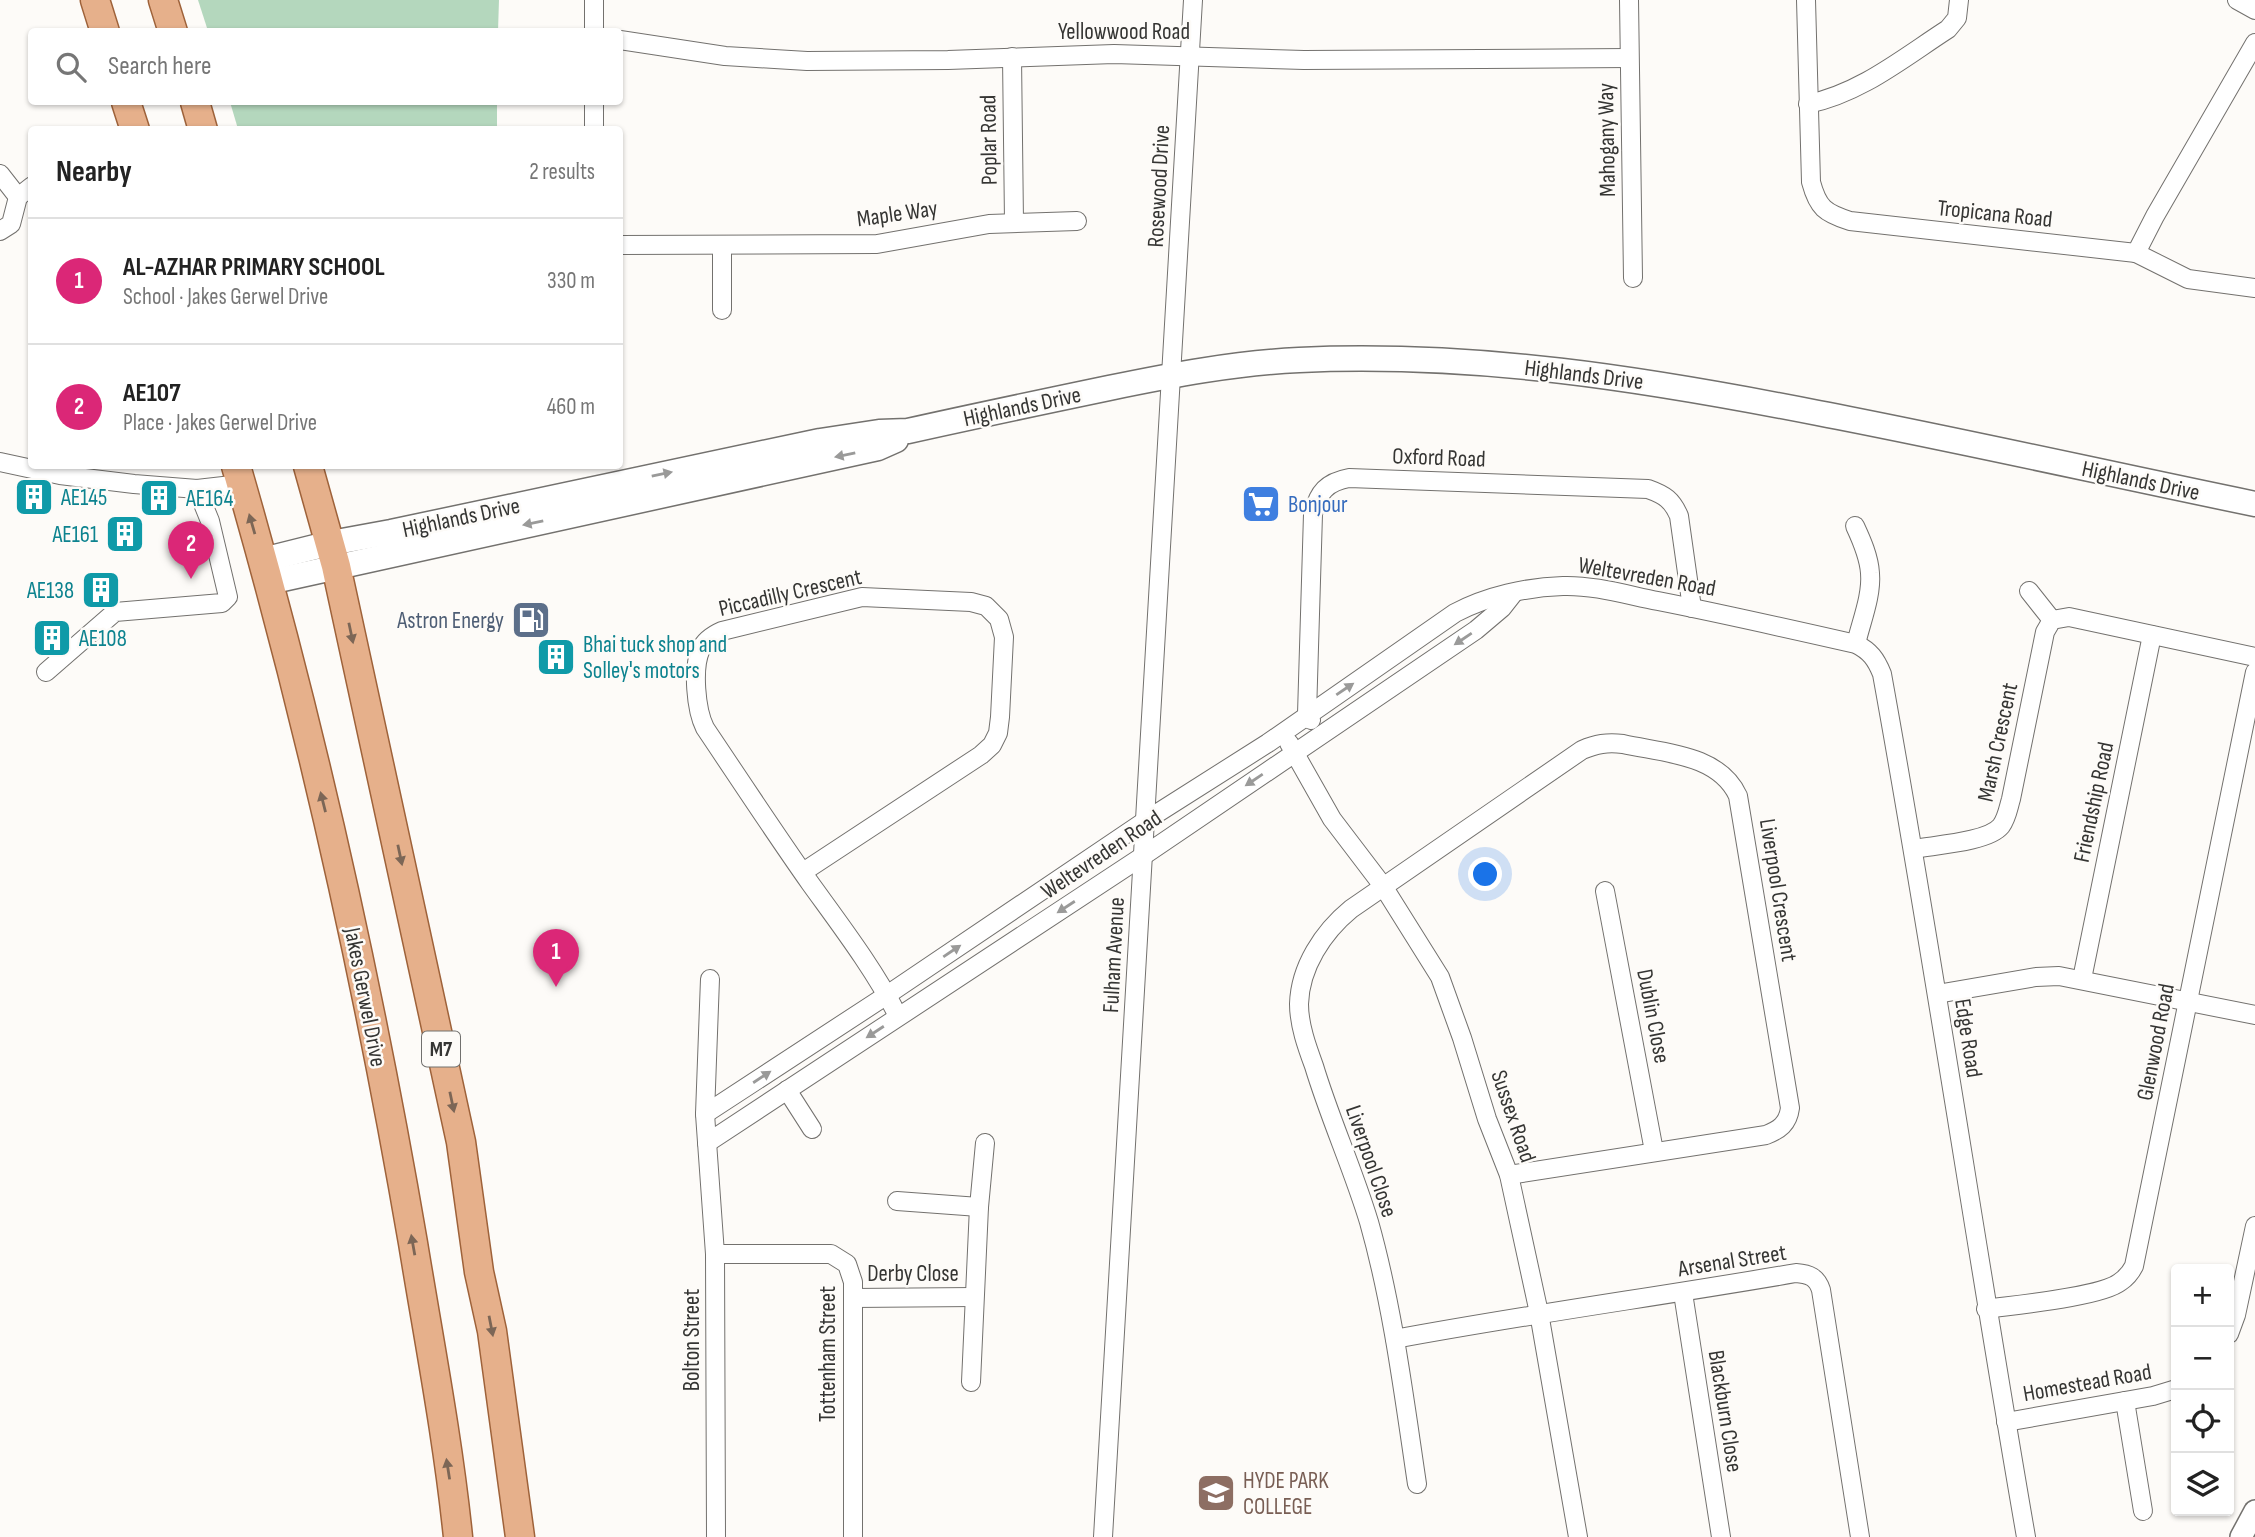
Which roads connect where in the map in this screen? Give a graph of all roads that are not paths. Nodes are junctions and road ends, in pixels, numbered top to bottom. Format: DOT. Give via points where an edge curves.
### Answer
graph roads {
  1 [pos="95,0"];
  2 [pos="163,0"];
  3 [pos="594,0"];
  4 [pos="1193,0"];
  5 [pos="1629,0"];
  6 [pos="1806,0"];
  7 [pos="1959,0"];
  8 [pos="2237,0"];
  9 [pos="2255,10"];
  10 [pos="104,28"];
  11 [pos="172,28"];
  12 [pos="594,28"];
  13 [pos="623,40"];
  14 [pos="2255,43"];
  15 [pos="1190,55"];
  16 [pos="1012,57"];
  17 [pos="1629,58"];
  18 [pos="1808,104"];
  19 [pos="128,105"];
  20 [pos="196,105"];
  21 [pos="594,105"];
  22 [pos="134,126"];
  23 [pos="203,126"];
  24 [pos="594,126"];
  25 [pos="0,174"];
  26 [pos="25,192"];
  27 [pos="1077,221"];
  28 [pos="1014,222"];
  29 [pos="0,231"];
  30 [pos="722,245"];
  31 [pos="623,246"];
  32 [pos="2136,253"];
  33 [pos="1633,278"];
  34 [pos="2255,288"];
  35 [pos="722,310"];
  36 [pos="1170,375"];
  37 [pos="0,461"];
  38 [pos="28,468"];
  39 [pos="34,469"];
  40 [pos="309,469"];
  41 [pos="238,475"];
  42 [pos="197,489"];
  43 [pos="2255,504"];
  44 [pos="1856,526"];
  45 [pos="334,555"];
  46 [pos="266,571"];
  47 [pos="2029,591"];
  48 [pos="1513,594"];
  49 [pos="1692,608"];
  50 [pos="2052,620"];
  51 [pos="2152,635"];
  52 [pos="1856,644"];
  53 [pos="2255,657"];
  54 [pos="46,671"];
  55 [pos="2255,672"];
  56 [pos="1307,714"];
  57 [pos="1282,732"];
  58 [pos="1321,735"];
  59 [pos="1295,753"];
  60 [pos="1145,821"];
  61 [pos="1914,849"];
  62 [pos="1143,856"];
  63 [pos="803,872"];
  64 [pos="1382,886"];
  65 [pos="1605,891"];
  66 [pos="710,979"];
  67 [pos="2082,979"];
  68 [pos="1937,994"];
  69 [pos="887,995"];
  70 [pos="2188,1001"];
  71 [pos="2255,1015"];
  72 [pos="898,1017"];
  73 [pos="787,1090"];
  74 [pos="705,1114"];
  75 [pos="812,1129"];
  76 [pos="707,1143"];
  77 [pos="985,1143"];
  78 [pos="1654,1151"];
  79 [pos="1509,1175"];
  80 [pos="897,1201"];
  81 [pos="979,1207"];
  82 [pos="2254,1233"];
  83 [pos="715,1254"];
  84 [pos="1683,1293"];
  85 [pos="974,1297"];
  86 [pos="853,1298"];
  87 [pos="1986,1309"];
  88 [pos="1539,1312"];
  89 [pos="2232,1327"];
  90 [pos="1395,1339"];
  91 [pos="971,1382"];
  92 [pos="2173,1390"];
  93 [pos="2125,1401"];
  94 [pos="2006,1422"];
  95 [pos="1417,1484"];
  96 [pos="2143,1511"];
  97 [pos="2255,1511"];
  98 [pos="458,1537"];
  99 [pos="520,1537"];
  100 [pos="716,1537"];
  101 [pos="853,1537"];
  102 [pos="1103,1537"];
  103 [pos="1578,1537"];
  104 [pos="1721,1537"];
  105 [pos="1860,1537"];
  106 [pos="2026,1537"];
  107 [pos="2241,1537"];
  1 -- 10 [label="main road"];
  2 -- 11 [label="main road"];
  3 -- 12 [label="street"];
  4 -- 15 [label="street, Rosewood Drive"];
  5 -- 17 [label="street, Mahogany Way"];
  6 -- 18 [label="street, Tropicana Road"];
  7 -- 18 [label="street" via="1957,18 1948,29 1871,80 1832,99"];
  8 -- 9 [label="street"];
  13 -- 16 [label="street, Yellowwood Road" via="765,60"];
  14 -- 32 [label="street"];
  15 -- 16 [label="street, Yellowwood Road"];
  15 -- 17 [label="street, Yellowwood Road" via="1381,61"];
  15 -- 36 [label="street, Rosewood Drive"];
  16 -- 28 [label="street, Poplar Road"];
  17 -- 33 [label="street, Mahogany Way"];
  18 -- 32 [label="street, Tropicana Road" via="1811,182 1816,202 1830,215"];
  19 -- 22 [label="main road"];
  20 -- 23 [label="main road"];
  21 -- 24 [label="street"];
  25 -- 26 [label="street"];
  26 -- 29 [label="street" via="11,224"];
  27 -- 28 [label="street, Maple Way"];
  28 -- 30 [label="street, Maple Way" via="877,244"];
  30 -- 31 [label="street, Maple Way"];
  30 -- 35 [label="street"];
  32 -- 34 [label="street" via="2188,279"];
  36 -- 43 [label="main road, Highlands Drive" via="1296,360 1367,358 1548,368 1712,392"];
  36 -- 45 [label="main road, Highlands Drive" via="908,432 878,448"];
  36 -- 60 [label="street, Fulham Avenue"];
  37 -- 38 [label="street"];
  39 -- 42 [label="street"];
  40 -- 45 [label="main road, M7"];
  41 -- 42 [label="street"];
  46 -- 41 [label="main road, Jakes Gerwel Drive, one-way"];
  42 -- 54 [label="street" via="228,597 222,603 115,612"];
  44 -- 52 [label="street" via="1870,583"];
  45 -- 46 [label="main road, Highlands Drive"];
  45 -- 99 [label="main road, M7, one-way" via="461,1142"];
  98 -- 46 [label="main road, Jakes Gerwel Drive, one-way" via="396,1147 345,892"];
  47 -- 50 [label="street"];
  48 -- 49 [label="street, Weltevreden Road" via="1566,586"];
  56 -- 48 [label="street, Weltevreden Road, one-way" via="1455,613 1489,598"];
  48 -- 58 [label="street, Weltevreden Road, one-way" via="1476,630"];
  49 -- 52 [label="street, Weltevreden Road"];
  49 -- 56 [label="street, Oxford Road" via="1679,516 1663,494 1648,489 1335,480 1316,499 1313,514"];
  50 -- 51 [label="street" via="2069,617"];
  50 -- 61 [label="street, Marsh Crescent" via="2045,632 2002,825 1984,836"];
  51 -- 53 [label="street"];
  51 -- 67 [label="street, Friendship Road"];
  52 -- 61 [label="street, Edge Road" via="1876,659 1882,674"];
  55 -- 70 [label="street, Glenwood Road"];
  56 -- 57 [label="street, Weltevreden Road"];
  56 -- 58 [label="street"];
  57 -- 59 [label="street, Sussex Road"];
  57 -- 60 [label="street, Weltevreden Road"];
  58 -- 59 [label="street, Weltevreden Road"];
  59 -- 62 [label="street, Weltevreden Road, one-way"];
  59 -- 64 [label="street, Sussex Road" via="1332,819"];
  60 -- 62 [label="street, Fulham Avenue"];
  69 -- 60 [label="street, Weltevreden Road, one-way"];
  61 -- 68 [label="street, Edge Road"];
  62 -- 72 [label="street, Weltevreden Road, one-way"];
  62 -- 102 [label="street, Fulham Avenue"];
  63 -- 63 [label="street, Piccadilly Crescent" via="699,717 697,664 705,642 722,631 862,597 971,602 990,609 999,619 1004,637 1000,717 992,745"];
  63 -- 69 [label="street, Piccadilly Crescent"];
  64 -- 78 [label="street, Liverpool Crescent" via="1594,745 1623,744 1700,761 1724,775 1739,804 1789,1116 1781,1128 1766,1135"];
  64 -- 79 [label="street, Sussex Road" via="1440,977"];
  64 -- 90 [label="street, Liverpool Close" via="1323,936 1299,1002 1303,1034 1369,1222"];
  65 -- 78 [label="street, Dublin Close"];
  66 -- 74 [label="street, Bolton Street"];
  67 -- 68 [label="street" via="2036,977"];
  67 -- 70 [label="street"];
  68 -- 87 [label="street, Edge Road"];
  69 -- 72 [label="street, Piccadilly Crescent"];
  74 -- 69 [label="street, Weltevreden Road, one-way"];
  70 -- 71 [label="street"];
  70 -- 87 [label="street, Glenwood Road" via="2131,1271 2119,1283 2101,1289"];
  72 -- 73 [label="street, Weltevreden Road, one-way"];
  73 -- 75 [label="street"];
  73 -- 76 [label="street, Weltevreden Road"];
  74 -- 76 [label="street, Bolton Street"];
  76 -- 83 [label="street, Bolton Street"];
  77 -- 81 [label="street, Derby Close"];
  78 -- 79 [label="street, Liverpool Crescent"];
  79 -- 88 [label="street, Sussex Road"];
  80 -- 81 [label="street"];
  81 -- 85 [label="street, Derby Close"];
  82 -- 89 [label="street"];
  83 -- 86 [label="street, Tottenham Street" via="831,1254 847,1264"];
  83 -- 100 [label="street, Bolton Street"];
  84 -- 88 [label="street, Arsenal Street"];
  84 -- 104 [label="street, Blackburn Close"];
  84 -- 105 [label="street, Arsenal Street" via="1796,1273 1816,1280"];
  85 -- 86 [label="street, Derby Close"];
  85 -- 91 [label="street, Derby Close"];
  86 -- 101 [label="street, Tottenham Street"];
  87 -- 94 [label="street, Edge Road"];
  88 -- 90 [label="street, Arsenal Street"];
  88 -- 103 [label="street, Sussex Road"];
  90 -- 95 [label="street, Liverpool Close"];
  92 -- 93 [label="street, Homestead Road"];
  93 -- 94 [label="street, Homestead Road"];
  93 -- 96 [label="street"];
  94 -- 106 [label="street, Edge Road"];
  97 -- 107 [label="street"];
}
